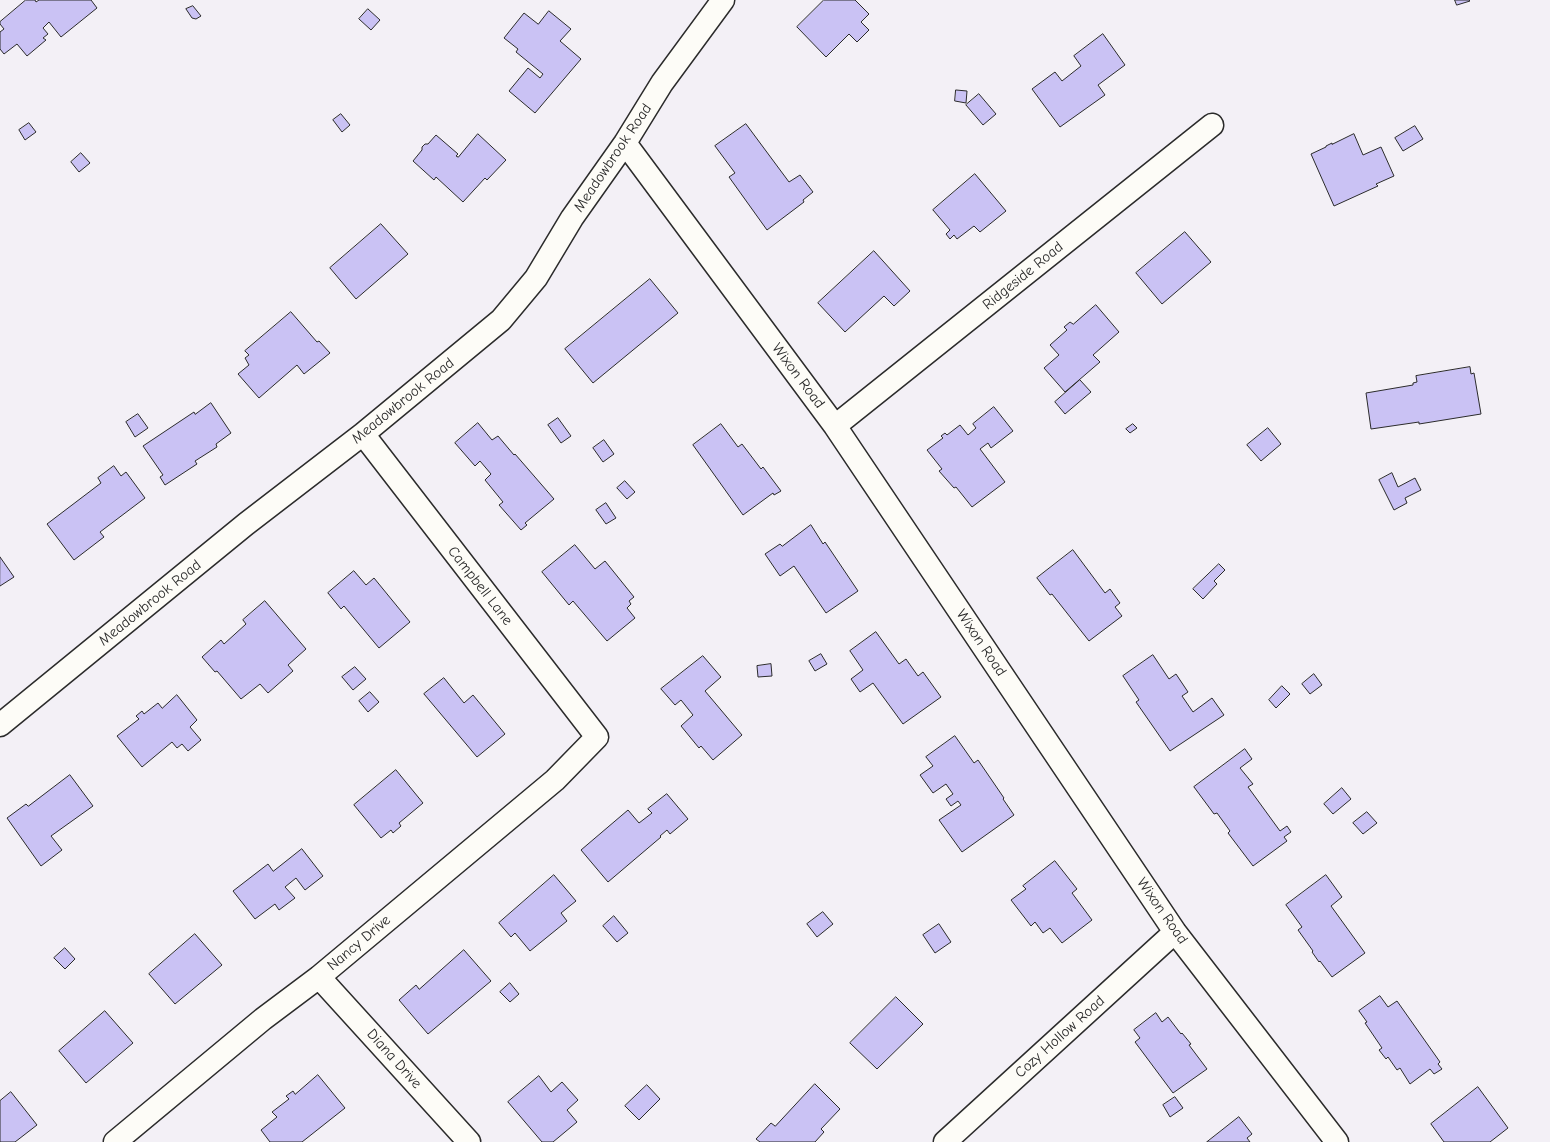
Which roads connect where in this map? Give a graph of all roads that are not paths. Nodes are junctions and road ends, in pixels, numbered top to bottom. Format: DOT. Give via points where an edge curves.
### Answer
graph roads {
  1 [pos="723,0"];
  2 [pos="1212,126"];
  3 [pos="625,143"];
  4 [pos="835,426"];
  5 [pos="363,434"];
  6 [pos="0,725"];
  7 [pos="597,737"];
  8 [pos="1175,932"];
  9 [pos="319,977"];
  10 [pos="115,1142"];
  11 [pos="469,1142"];
  12 [pos="945,1142"];
  13 [pos="1337,1142"];
  1 -- 3 [label="street, Meadowbrook Road" via="662,83"];
  2 -- 4 [label="street, Ridgeside Road"];
  3 -- 4 [label="street, Wixon Road"];
  3 -- 5 [label="street, Meadowbrook Road" via="572,218 536,278 501,320"];
  4 -- 8 [label="street, Wixon Road"];
  5 -- 6 [label="street, Meadowbrook Road" via="246,524"];
  5 -- 7 [label="street, Campbell Lane"];
  7 -- 9 [label="street, Nancy Drive" via="556,780"];
  8 -- 12 [label="street, Cozy Hollow Road"];
  8 -- 13 [label="street, Wixon Road"];
  9 -- 10 [label="street, Nancy Drive" via="263,1019"];
  9 -- 11 [label="street, Diana Drive"];
}
